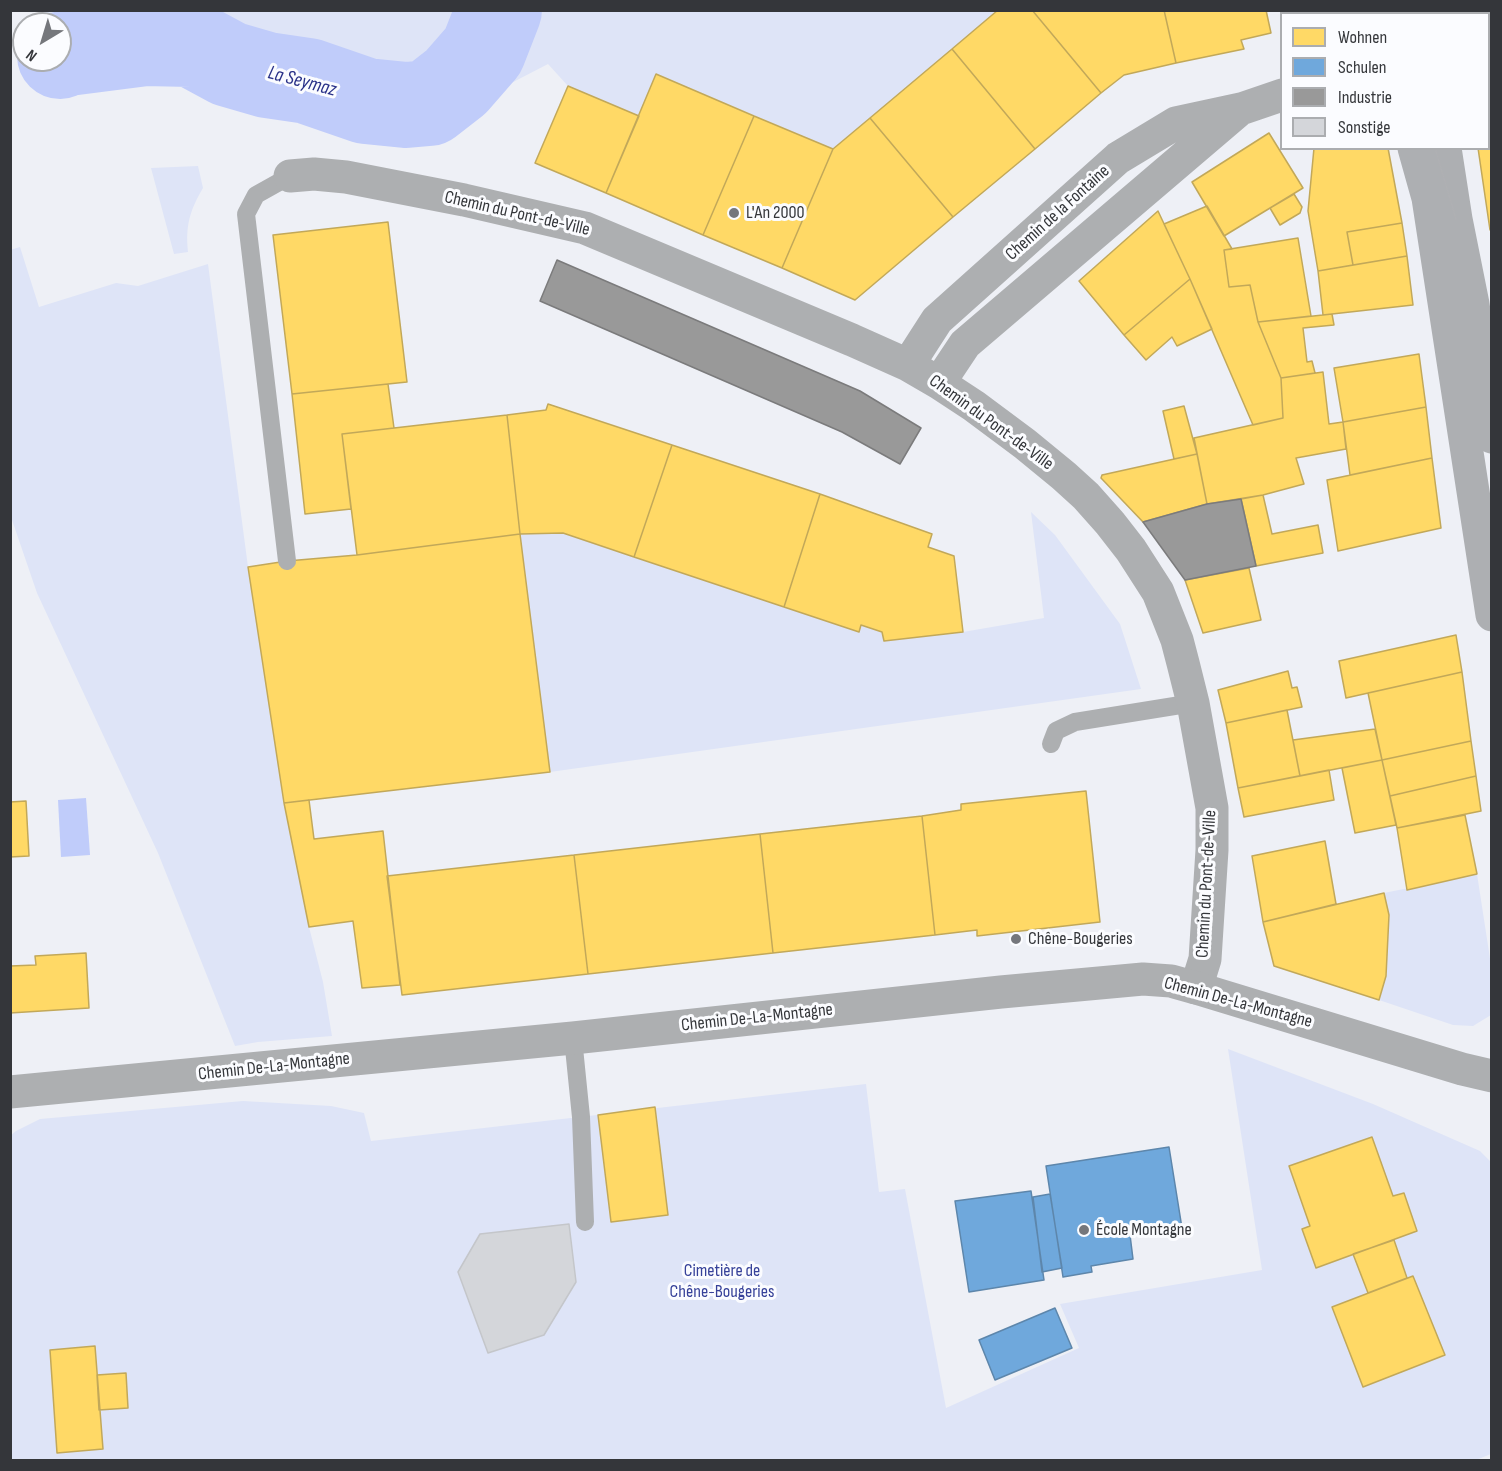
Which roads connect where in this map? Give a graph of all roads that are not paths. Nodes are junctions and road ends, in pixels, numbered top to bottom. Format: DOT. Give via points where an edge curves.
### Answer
graph roads {
  1 [pos="1280,95"];
  2 [pos="1241,109"];
  3 [pos="1415,150"];
  4 [pos="1424,150"];
  5 [pos="1445,150"];
  6 [pos="290,176"];
  7 [pos="1456,219"];
  8 [pos="908,365"];
  9 [pos="939,383"];
  10 [pos="1491,437"];
  11 [pos="287,561"];
  12 [pos="1491,615"];
  13 [pos="1193,703"];
  14 [pos="1051,744"];
  15 [pos="1196,988"];
  16 [pos="573,1038"];
  17 [pos="1491,1076"];
  18 [pos="10,1092"];
  19 [pos="585,1222"];
  1 -- 2 [label="street, Chemin de la Fontaine"];
  2 -- 8 [label="street, Chemin de la Fontaine" via="1176,123 1118,158 937,320"];
  2 -- 9 [label="street, Chemin de la Fontaine" via="965,344"];
  3 -- 12 [label="main road" via="1428,198"];
  4 -- 7 [label="lane"];
  5 -- 7 [label="main road"];
  6 -- 8 [label="street, Chemin du Pont-de-Ville" via="346,177 585,228"];
  6 -- 11 [label="lane" via="256,195 246,214"];
  7 -- 10 [label="main road" via="1473,304"];
  8 -- 9 [label="street, Chemin du Pont-de-Ville"];
  9 -- 13 [label="street, Chemin du Pont-de-Ville" via="1025,444 1086,496 1110,523 1158,592 1177,640"];
  13 -- 14 [label="lane" via="1075,722 1056,731"];
  13 -- 15 [label="street, Chemin du Pont-de-Ville" via="1212,808 1205,959"];
  15 -- 16 [label="street, Chemin De-La-Montagne" via="1143,979"];
  15 -- 17 [label="street, Chemin De-La-Montagne"];
  16 -- 18 [label="street, Chemin De-La-Montagne"];
  16 -- 19 [label="lane"];
}
